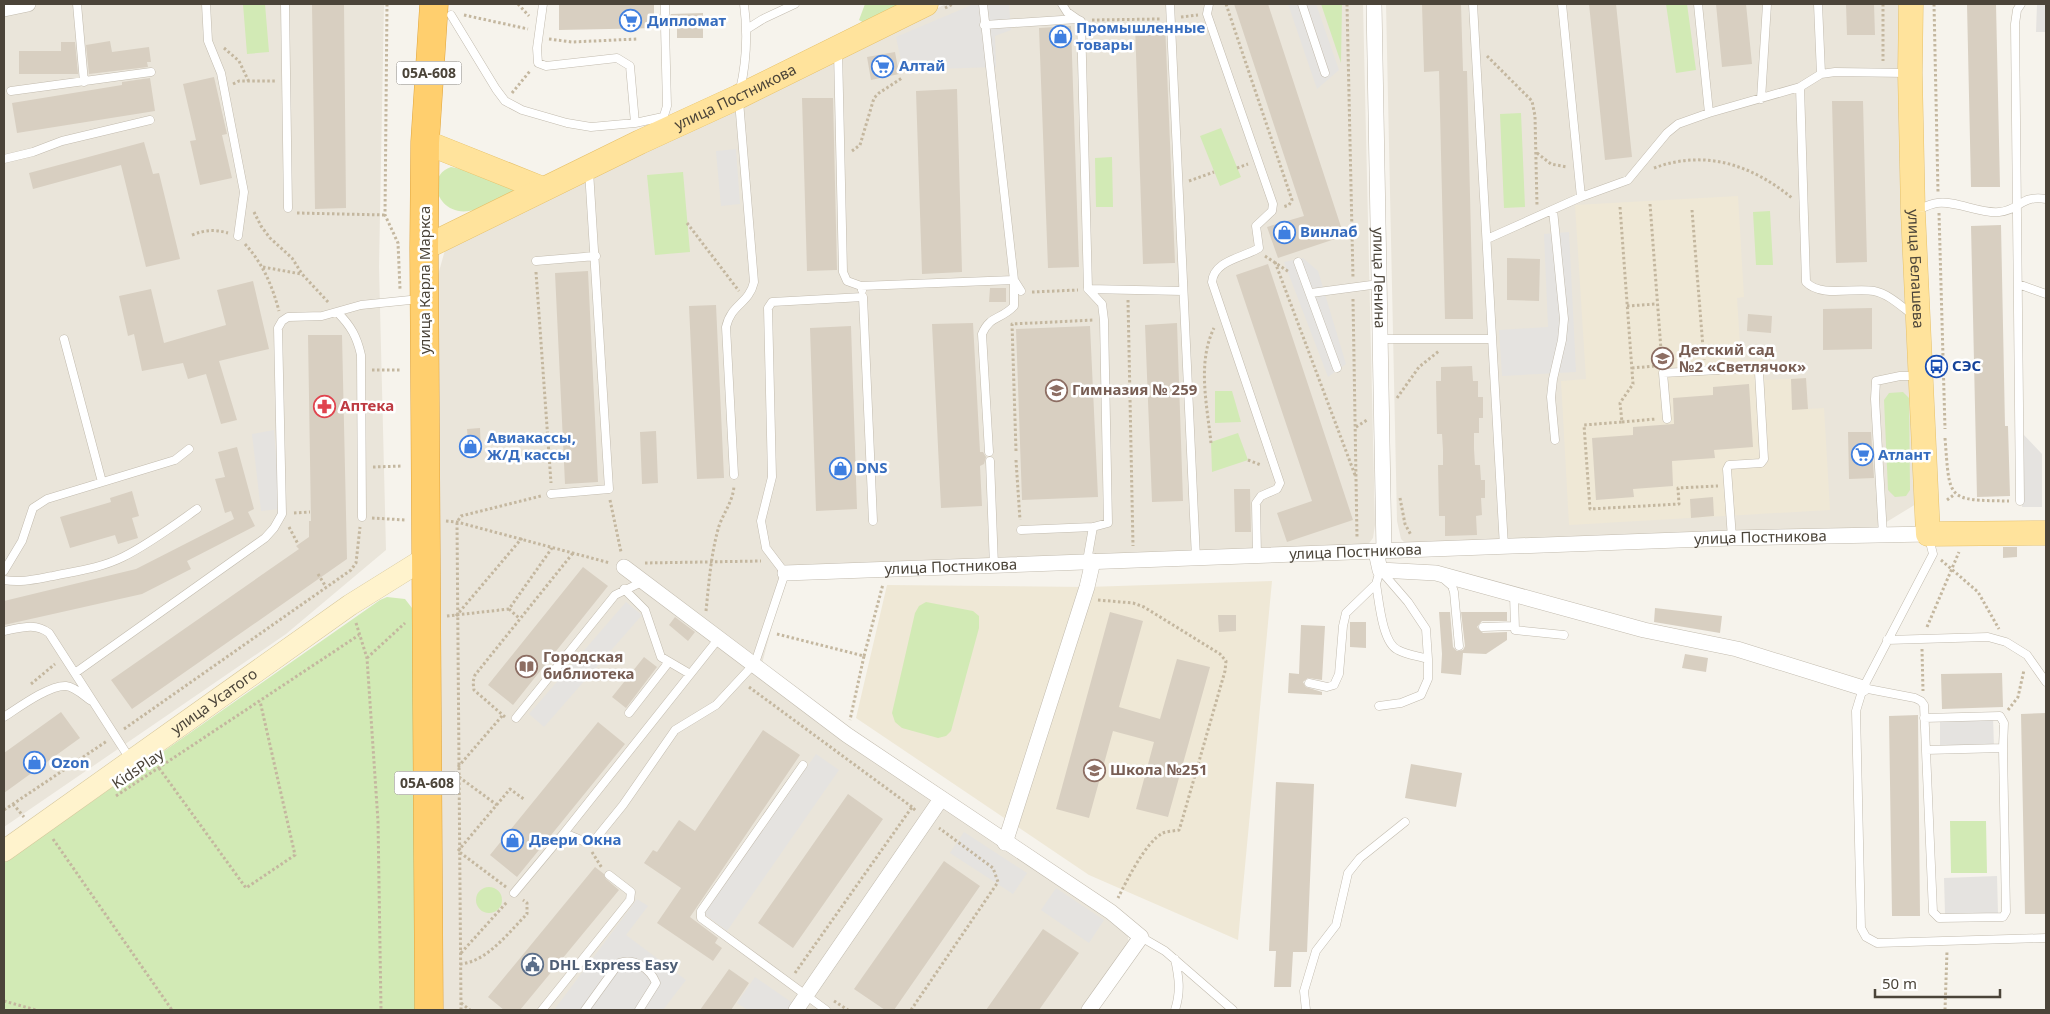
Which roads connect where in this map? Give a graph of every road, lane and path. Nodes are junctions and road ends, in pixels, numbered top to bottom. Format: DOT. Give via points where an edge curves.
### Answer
graph roads {
  1 [pos="22,4"];
  2 [pos="77,4"];
  3 [pos="206,4"];
  4 [pos="285,4"];
  5 [pos="543,4"];
  6 [pos="665,4"];
  7 [pos="744,4"];
  8 [pos="795,4"];
  9 [pos="926,4"];
  10 [pos="983,4"];
  11 [pos="1062,4"];
  12 [pos="1170,4"];
  13 [pos="1208,4"];
  14 [pos="1226,4"];
  15 [pos="1302,4"];
  16 [pos="1347,4"];
  17 [pos="1374,4"];
  18 [pos="1473,4"];
  19 [pos="1562,4"];
  20 [pos="1698,4"];
  21 [pos="1767,4"];
  22 [pos="1818,4"];
  23 [pos="1882,4"];
  24 [pos="1912,4"];
  25 [pos="1934,4"];
  26 [pos="2021,4"];
  27 [pos="4,9"];
  28 [pos="442,9"];
  29 [pos="665,14"];
  30 [pos="1208,14"];
  31 [pos="1171,18"];
  32 [pos="1079,20"];
  33 [pos="984,25"];
  34 [pos="665,27"];
  35 [pos="747,29"];
  36 [pos="208,41"];
  37 [pos="1476,45"];
  38 [pos="838,46"];
  39 [pos="1884,71"];
  40 [pos="151,72"];
  41 [pos="1326,73"];
  42 [pos="1910,73"];
  43 [pos="1821,74"];
  44 [pos="524,75"];
  45 [pos="902,78"];
  46 [pos="286,80"];
  47 [pos="84,82"];
  48 [pos="249,82"];
  49 [pos="1800,88"];
  50 [pos="10,91"];
  51 [pos="234,94"];
  52 [pos="738,97"];
  53 [pos="1760,99"];
  54 [pos="505,101"];
  55 [pos="1709,113"];
  56 [pos="150,120"];
  57 [pos="635,123"];
  58 [pos="662,124"];
  59 [pos="425,142"];
  60 [pos="860,145"];
  61 [pos="1537,152"];
  62 [pos="4,159"];
  63 [pos="589,166"];
  64 [pos="1578,167"];
  65 [pos="1214,172"];
  66 [pos="1628,180"];
  67 [pos="1178,185"];
  68 [pos="543,189"];
  69 [pos="1581,198"];
  70 [pos="2046,200"];
  71 [pos="1939,202"];
  72 [pos="1650,204"];
  73 [pos="2018,204"];
  74 [pos="253,206"];
  75 [pos="1620,207"];
  76 [pos="288,208"];
  77 [pos="1804,208"];
  78 [pos="1553,210"];
  79 [pos="1692,210"];
  80 [pos="1272,211"];
  81 [pos="1913,212"];
  82 [pos="385,215"];
  83 [pos="1536,217"];
  84 [pos="687,222"];
  85 [pos="192,234"];
  86 [pos="238,236"];
  87 [pos="1486,239"];
  88 [pos="424,248"];
  89 [pos="1256,250"];
  90 [pos="596,256"];
  91 [pos="536,262"];
  92 [pos="1275,262"];
  93 [pos="1298,262"];
  94 [pos="262,266"];
  95 [pos="302,274"];
  96 [pos="1014,280"];
  97 [pos="1308,284"];
  98 [pos="1379,284"];
  99 [pos="2018,284"];
  100 [pos="861,286"];
  101 [pos="1353,286"];
  102 [pos="1088,289"];
  103 [pos="1183,290"];
  104 [pos="1022,291"];
  105 [pos="1128,291"];
  106 [pos="1311,293"];
  107 [pos="2046,294"];
  108 [pos="863,297"];
  109 [pos="424,298"];
  110 [pos="746,299"];
  111 [pos="1656,304"];
  112 [pos="1627,306"];
  113 [pos="1222,311"];
  114 [pos="338,312"];
  115 [pos="1104,320"];
  116 [pos="1919,320"];
  117 [pos="282,321"];
  118 [pos="64,339"];
  119 [pos="1380,339"];
  120 [pos="1459,339"];
  121 [pos="1492,339"];
  122 [pos="1337,368"];
  123 [pos="1632,368"];
  124 [pos="377,370"];
  125 [pos="402,370"];
  126 [pos="1705,370"];
  127 [pos="1919,376"];
  128 [pos="1394,402"];
  129 [pos="1667,418"];
  130 [pos="1622,422"];
  131 [pos="1555,440"];
  132 [pos="1211,442"];
  133 [pos="189,449"];
  134 [pos="1016,451"];
  135 [pos="989,452"];
  136 [pos="1016,460"];
  137 [pos="990,461"];
  138 [pos="403,466"];
  139 [pos="386,467"];
  140 [pos="734,476"];
  141 [pos="1356,479"];
  142 [pos="102,482"];
  143 [pos="1727,485"];
  144 [pos="1400,488"];
  145 [pos="609,489"];
  146 [pos="551,494"];
  147 [pos="2020,501"];
  148 [pos="197,509"];
  149 [pos="310,512"];
  150 [pos="282,514"];
  151 [pos="362,517"];
  152 [pos="387,520"];
  153 [pos="399,520"];
  154 [pos="873,521"];
  155 [pos="457,522"];
  156 [pos="1093,527"];
  157 [pos="1020,530"];
  158 [pos="2046,533"];
  159 [pos="1883,535"];
  160 [pos="522,538"];
  161 [pos="1732,538"];
  162 [pos="1413,539"];
  163 [pos="1357,541"];
  164 [pos="298,544"];
  165 [pos="1930,544"];
  166 [pos="1965,545"];
  167 [pos="1504,547"];
  168 [pos="552,548"];
  169 [pos="1133,550"];
  170 [pos="1380,552"];
  171 [pos="574,553"];
  172 [pos="427,556"];
  173 [pos="1257,556"];
  174 [pos="1196,558"];
  175 [pos="1090,561"];
  176 [pos="994,566"];
  177 [pos="624,567"];
  178 [pos="1953,569"];
  179 [pos="4,571"];
  180 [pos="886,571"];
  181 [pos="785,573"];
  182 [pos="318,574"];
  183 [pos="1438,574"];
  184 [pos="1378,577"];
  185 [pos="4,580"];
  186 [pos="644,581"];
  187 [pos="333,582"];
  188 [pos="326,586"];
  189 [pos="337,586"];
  190 [pos="624,589"];
  191 [pos="1514,594"];
  192 [pos="1082,599"];
  193 [pos="509,609"];
  194 [pos="456,616"];
  195 [pos="520,618"];
  196 [pos="704,626"];
  197 [pos="1513,626"];
  198 [pos="1483,627"];
  199 [pos="4,631"];
  200 [pos="766,632"];
  201 [pos="360,635"];
  202 [pos="1564,635"];
  203 [pos="720,638"];
  204 [pos="1922,639"];
  205 [pos="1888,640"];
  206 [pos="2006,642"];
  207 [pos="1459,646"];
  208 [pos="2028,655"];
  209 [pos="64,656"];
  210 [pos="864,656"];
  211 [pos="367,658"];
  212 [pos="1428,660"];
  213 [pos="668,663"];
  214 [pos="755,663"];
  215 [pos="75,673"];
  216 [pos="690,674"];
  217 [pos="740,680"];
  218 [pos="2046,682"];
  219 [pos="1309,683"];
  220 [pos="26,688"];
  221 [pos="1863,688"];
  222 [pos="260,700"];
  223 [pos="92,701"];
  224 [pos="1379,706"];
  225 [pos="1924,706"];
  226 [pos="629,713"];
  227 [pos="502,716"];
  228 [pos="2000,716"];
  229 [pos="4,717"];
  230 [pos="516,718"];
  231 [pos="1924,718"];
  232 [pos="115,735"];
  233 [pos="847,735"];
  234 [pos="2003,748"];
  235 [pos="1926,750"];
  236 [pos="130,759"];
  237 [pos="803,765"];
  238 [pos="458,767"];
  239 [pos="158,768"];
  240 [pos="458,777"];
  241 [pos="941,799"];
  242 [pos="525,800"];
  243 [pos="110,801"];
  244 [pos="13,804"];
  245 [pos="497,805"];
  246 [pos="912,807"];
  247 [pos="4,810"];
  248 [pos="24,817"];
  249 [pos="927,819"];
  250 [pos="1405,822"];
  251 [pos="61,833"];
  252 [pos="564,833"];
  253 [pos="53,839"];
  254 [pos="588,843"];
  255 [pos="1005,843"];
  256 [pos="45,844"];
  257 [pos="4,851"];
  258 [pos="458,851"];
  259 [pos="609,875"];
  260 [pos="514,893"];
  261 [pos="528,903"];
  262 [pos="1111,912"];
  263 [pos="1141,937"];
  264 [pos="2046,938"];
  265 [pos="1947,941"];
  266 [pos="460,953"];
  267 [pos="1175,959"];
  268 [pos="460,964"];
  269 [pos="788,983"];
  270 [pos="806,996"];
  271 [pos="4,1001"];
  272 [pos="461,1003"];
  273 [pos="36,1010"];
  274 [pos="172,1010"];
  275 [pos="382,1010"];
  276 [pos="429,1010"];
  277 [pos="461,1010"];
  278 [pos="470,1010"];
  279 [pos="542,1010"];
  280 [pos="585,1010"];
  281 [pos="639,1010"];
  282 [pos="796,1010"];
  283 [pos="826,1010"];
  284 [pos="910,1010"];
  285 [pos="1089,1010"];
  286 [pos="1176,1010"];
  287 [pos="1233,1010"];
  288 [pos="1306,1010"];
  289 [pos="1945,1010"];
  1 -- 27 [label="street"];
  2 -- 47 [label="lane"];
  3 -- 36 [label="lane"];
  4 -- 46 [label="lane"];
  5 -- 57 [label="lane" via="538,62 546,66 617,58 630,66"];
  6 -- 29 [label="lane"];
  7 -- 35 [label="lane"];
  8 -- 35 [label="lane"];
  9 -- 38 [label="main road, улица Постникова"];
  10 -- 33 [label="lane"];
  11 -- 32 [label="lane"];
  12 -- 31 [label="lane"];
  13 -- 30 [label="lane"];
  14 -- 80 [label="path" via="1292,200 1289,205"];
  15 -- 41 [label="lane"];
  16 -- 101 [label="path"];
  17 -- 98 [label="street, улица Ленина"];
  18 -- 37 [label="lane"];
  19 -- 64 [label="lane"];
  20 -- 55 [label="lane"];
  21 -- 53 [label="lane"];
  22 -- 43 [label="lane"];
  23 -- 39 [label="path"];
  24 -- 42 [label="main road, улица Белашева"];
  25 -- 71 [label="path"];
  26 -- 73 [label="lane" via="2015,24"];
  28 -- 54 [label="lane"];
  28 -- 59 [label="highway, улица Карла Маркса / 05А-608"];
  30 -- 31 [label="path"];
  30 -- 80 [label="lane" via="1273,204"];
  31 -- 32 [label="path"];
  31 -- 67 [label="lane"];
  32 -- 33 [label="lane"];
  32 -- 102 [label="lane"];
  33 -- 96 [label="lane"];
  34 -- 58 [label="lane" via="667,106"];
  35 -- 52 [label="lane" via="747,62"];
  36 -- 48 [label="path" via="220,45 239,61"];
  36 -- 86 [label="lane" via="221,72 243,184"];
  37 -- 61 [label="path" via="1532,101"];
  37 -- 87 [label="lane"];
  38 -- 52 [label="main road, улица Постникова"];
  38 -- 100 [label="lane" via="843,272 847,281"];
  39 -- 42 [label="lane"];
  39 -- 43 [label="lane"];
  40 -- 47 [label="lane"];
  42 -- 81 [label="main road, улица Белашева"];
  43 -- 49 [label="lane"];
  44 -- 54 [label="path"];
  45 -- 60 [label="path" via="874,98"];
  46 -- 48 [label="path"];
  46 -- 76 [label="lane"];
  47 -- 50 [label="lane"];
  48 -- 51 [label="path" via="233,84"];
  49 -- 53 [label="lane"];
  49 -- 77 [label="lane"];
  52 -- 58 [label="main road, улица Постникова"];
  52 -- 110 [label="lane" via="754,282"];
  53 -- 55 [label="lane"];
  54 -- 57 [label="lane" via="522,110 567,124 591,127"];
  55 -- 66 [label="lane" via="1678,124"];
  56 -- 62 [label="lane" via="62,140"];
  57 -- 58 [label="lane"];
  58 -- 63 [label="main road, улица Постникова"];
  59 -- 68 [label="main road"];
  59 -- 88 [label="highway, улица Карла Маркса / 05А-608"];
  61 -- 64 [label="path" via="1556,166"];
  61 -- 83 [label="path"];
  63 -- 68 [label="main road, улица Постникова"];
  63 -- 90 [label="lane"];
  64 -- 69 [label="lane"];
  65 -- 67 [label="path"];
  66 -- 69 [label="lane"];
  66 -- 77 [label="path" via="1676,161 1718,160 1759,174"];
  67 -- 103 [label="lane"];
  68 -- 88 [label="main road, улица Постникова"];
  69 -- 78 [label="lane"];
  70 -- 73 [label="lane" via="2035,197"];
  71 -- 73 [label="lane" via="1996,213 2008,211"];
  71 -- 81 [label="lane"];
  71 -- 147 [label="path" via="1945,436 1950,486 1960,498 1971,501"];
  72 -- 111 [label="path"];
  73 -- 99 [label="lane"];
  74 -- 95 [label="path" via="261,226 292,258"];
  75 -- 112 [label="path"];
  76 -- 82 [label="path" via="296,213"];
  77 -- 116 [label="lane" via="1806,282 1810,287 1874,291"];
  78 -- 83 [label="lane"];
  78 -- 131 [label="lane" via="1564,319 1552,388"];
  79 -- 126 [label="path"];
  80 -- 89 [label="lane" via="1256,226 1260,245"];
  81 -- 116 [label="main road, улица Белашева"];
  83 -- 87 [label="lane"];
  84 -- 110 [label="path"];
  85 -- 86 [label="path" via="217,230"];
  86 -- 94 [label="path"];
  87 -- 121 [label="lane"];
  88 -- 109 [label="highway, улица Карла Маркса / 05А-608"];
  89 -- 92 [label="path"];
  89 -- 113 [label="lane" via="1219,266 1213,273 1212,282"];
  90 -- 91 [label="lane"];
  90 -- 145 [label="lane"];
  91 -- 146 [label="path"];
  92 -- 97 [label="path"];
  92 -- 141 [label="path"];
  93 -- 97 [label="lane"];
  94 -- 95 [label="path"];
  94 -- 117 [label="path" via="273,287"];
  95 -- 114 [label="path"];
  96 -- 100 [label="lane"];
  96 -- 104 [label="lane"];
  96 -- 135 [label="lane" via="1014,306 992,319 982,334"];
  97 -- 106 [label="lane"];
  98 -- 101 [label="lane"];
  98 -- 119 [label="street, улица Ленина"];
  99 -- 107 [label="lane"];
  99 -- 147 [label="lane"];
  100 -- 108 [label="lane"];
  101 -- 106 [label="lane"];
  101 -- 141 [label="path"];
  102 -- 104 [label="path"];
  102 -- 105 [label="lane"];
  102 -- 115 [label="lane" via="1102,304"];
  103 -- 105 [label="lane"];
  103 -- 174 [label="lane"];
  105 -- 169 [label="path"];
  106 -- 122 [label="lane"];
  108 -- 154 [label="lane"];
  108 -- 181 [label="lane" via="779,301 772,302 768,308 772,477 761,521 766,548"];
  109 -- 114 [label="lane" via="361,304"];
  109 -- 172 [label="highway, улица Карла Маркса / 05А-608"];
  110 -- 140 [label="lane" via="729,314 726,326"];
  111 -- 112 [label="path"];
  111 -- 123 [label="path" via="1663,366"];
  112 -- 123 [label="path"];
  113 -- 132 [label="path" via="1210,337 1203,370"];
  113 -- 173 [label="lane" via="1280,483 1277,489 1261,496 1256,503"];
  114 -- 117 [label="lane" via="288,317"];
  114 -- 151 [label="lane" via="354,332 361,355"];
  115 -- 134 [label="path" via="1012,324"];
  115 -- 156 [label="lane" via="1109,519 1104,526"];
  116 -- 127 [label="main road, улица Белашева"];
  117 -- 150 [label="lane" via="278,328"];
  118 -- 142 [label="lane"];
  119 -- 120 [label="lane"];
  119 -- 170 [label="street, улица Ленина"];
  120 -- 121 [label="lane"];
  120 -- 128 [label="path" via="1419,366"];
  121 -- 167 [label="lane"];
  123 -- 130 [label="path" via="1632,384 1620,403"];
  124 -- 125 [label="path"];
  126 -- 129 [label="lane" via="1663,373"];
  126 -- 143 [label="lane" via="1755,368 1759,372 1764,459 1760,464 1730,465"];
  127 -- 159 [label="lane" via="1876,381"];
  127 -- 165 [label="main road, улица Белашева"];
  129 -- 130 [label="path"];
  130 -- 143 [label="path" via="1584,426 1590,509 1679,504 1678,488"];
  133 -- 142 [label="lane" via="175,460"];
  136 -- 157 [label="path"];
  137 -- 176 [label="lane"];
  138 -- 139 [label="path"];
  140 -- 196 [label="path" via="734,493 719,526 711,562"];
  141 -- 163 [label="path"];
  142 -- 179 [label="lane" via="47,499 33,508 22,542"];
  143 -- 161 [label="lane"];
  144 -- 162 [label="path" via="1405,524"];
  145 -- 146 [label="lane"];
  145 -- 177 [label="path"];
  146 -- 155 [label="path" via="461,516"];
  148 -- 185 [label="lane" via="122,557 92,568 33,580"];
  149 -- 150 [label="path"];
  150 -- 164 [label="path"];
  150 -- 215 [label="lane" via="265,538"];
  151 -- 187 [label="path" via="356,563"];
  152 -- 153 [label="path"];
  155 -- 160 [label="path"];
  155 -- 194 [label="path"];
  156 -- 157 [label="lane"];
  156 -- 175 [label="lane"];
  158 -- 165 [label="main road"];
  159 -- 161 [label="street, улица Постникова"];
  159 -- 165 [label="street, улица Постникова"];
  160 -- 168 [label="path"];
  160 -- 194 [label="path"];
  161 -- 167 [label="street, улица Постникова"];
  165 -- 178 [label="path"];
  165 -- 205 [label="lane"];
  166 -- 178 [label="path"];
  167 -- 170 [label="street, улица Постникова"];
  168 -- 171 [label="path"];
  168 -- 193 [label="path"];
  170 -- 173 [label="street, улица Постникова"];
  170 -- 184 [label="street, улица Ленина"];
  171 -- 177 [label="path"];
  171 -- 195 [label="path"];
  172 -- 236 [label="street, улица Усатого" via="350,605"];
  172 -- 276 [label="highway, 05А-608"];
  173 -- 174 [label="street, улица Постникова"];
  174 -- 175 [label="street, улица Постникова"];
  175 -- 176 [label="street, улица Постникова"];
  175 -- 192 [label="street"];
  176 -- 180 [label="street, улица Постникова"];
  177 -- 186 [label="street"];
  178 -- 204 [label="path"];
  178 -- 206 [label="path" via="1978,592"];
  180 -- 181 [label="street, улица Постникова"];
  180 -- 210 [label="path"];
  181 -- 200 [label="lane"];
  182 -- 188 [label="path"];
  183 -- 184 [label="street" via="1422,571"];
  183 -- 191 [label="street"];
  183 -- 207 [label="lane" via="1454,592"];
  184 -- 212 [label="lane" via="1408,602 1426,629"];
  184 -- 212 [label="lane" via="1381,613 1390,643 1396,650"];
  184 -- 219 [label="lane" via="1346,613 1339,674 1334,685 1326,687"];
  186 -- 190 [label="lane"];
  186 -- 196 [label="street"];
  187 -- 188 [label="path"];
  187 -- 189 [label="path"];
  188 -- 232 [label="path"];
  190 -- 213 [label="lane" via="645,610 656,649"];
  190 -- 230 [label="lane" via="615,595"];
  191 -- 197 [label="lane"];
  191 -- 221 [label="street" via="1644,630 1737,649"];
  192 -- 255 [label="street"];
  192 -- 262 [label="path" via="1134,603 1144,607 1220,654 1226,661 1182,824 1178,830 1162,834 1145,852"];
  193 -- 194 [label="path"];
  193 -- 195 [label="path"];
  194 -- 238 [label="path"];
  195 -- 227 [label="path" via="475,675 473,682 474,690"];
  196 -- 203 [label="street"];
  197 -- 198 [label="lane"];
  197 -- 202 [label="lane" via="1515,630"];
  199 -- 209 [label="lane" via="40,627 49,633"];
  200 -- 210 [label="path"];
  200 -- 214 [label="lane"];
  201 -- 222 [label="path, KidsPlay"];
  203 -- 214 [label="street"];
  203 -- 216 [label="lane"];
  204 -- 205 [label="lane"];
  204 -- 206 [label="lane" via="1988,637"];
  204 -- 225 [label="path"];
  205 -- 221 [label="lane"];
  206 -- 208 [label="lane"];
  208 -- 218 [label="lane"];
  208 -- 228 [label="path" via="2015,704"];
  209 -- 215 [label="lane"];
  209 -- 220 [label="path"];
  210 -- 233 [label="path"];
  211 -- 275 [label="path" via="378,821"];
  212 -- 224 [label="lane" via="1428,679 1421,695 1402,703"];
  213 -- 216 [label="lane"];
  213 -- 226 [label="lane"];
  214 -- 217 [label="lane"];
  214 -- 233 [label="street"];
  215 -- 223 [label="lane"];
  216 -- 252 [label="lane"];
  217 -- 246 [label="path"];
  217 -- 254 [label="lane" via="716,705 675,730 623,805 593,842"];
  221 -- 225 [label="lane" via="1915,698"];
  221 -- 265 [label="lane" via="1856,712 1855,737 1861,928 1866,937 1877,943"];
  222 -- 239 [label="path, KidsPlay"];
  222 -- 239 [label="path" via="295,855 254,883 246,888"];
  223 -- 229 [label="lane" via="72,688 60,687"];
  223 -- 232 [label="lane"];
  225 -- 231 [label="lane"];
  227 -- 230 [label="path"];
  227 -- 238 [label="path"];
  228 -- 231 [label="lane"];
  228 -- 234 [label="lane" via="2004,723"];
  231 -- 235 [label="lane"];
  232 -- 236 [label="lane"];
  232 -- 244 [label="path"];
  233 -- 241 [label="street"];
  234 -- 235 [label="lane"];
  234 -- 235 [label="lane" via="2006,912 2003,917 1939,918 1933,912"];
  236 -- 257 [label="street, улица Усатого"];
  237 -- 269 [label="lane" via="701,911 701,918 707,924"];
  238 -- 240 [label="path"];
  239 -- 243 [label="path, KidsPlay"];
  240 -- 245 [label="path"];
  240 -- 258 [label="path"];
  241 -- 249 [label="street"];
  241 -- 255 [label="street"];
  242 -- 245 [label="path" via="510,789"];
  244 -- 247 [label="path"];
  244 -- 248 [label="path"];
  245 -- 258 [label="path"];
  246 -- 249 [label="path"];
  246 -- 269 [label="path"];
  249 -- 270 [label="street"];
  249 -- 284 [label="path" via="993,868 998,882"];
  250 -- 288 [label="lane" via="1360,858 1348,873 1336,926 1316,951 1304,991"];
  251 -- 253 [label="path"];
  252 -- 254 [label="lane"];
  252 -- 260 [label="lane"];
  253 -- 256 [label="path"];
  253 -- 274 [label="path"];
  254 -- 259 [label="path" via="594,858"];
  255 -- 262 [label="street"];
  258 -- 260 [label="path"];
  258 -- 266 [label="path"];
  259 -- 279 [label="lane" via="631,892 630,900"];
  260 -- 266 [label="path"];
  261 -- 268 [label="path" via="527,914 493,948 470,963"];
  262 -- 263 [label="street"];
  263 -- 267 [label="lane"];
  263 -- 285 [label="street"];
  264 -- 265 [label="lane"];
  265 -- 289 [label="path"];
  266 -- 268 [label="path"];
  267 -- 286 [label="lane" via="1180,982"];
  267 -- 287 [label="lane"];
  268 -- 272 [label="path"];
  269 -- 270 [label="lane"];
  270 -- 282 [label="street"];
  270 -- 283 [label="lane"];
  271 -- 273 [label="path"];
  272 -- 277 [label="path"];
  272 -- 278 [label="path"];
  280 -- 281 [label="lane" via="619,963 627,960 635,961 653,975 656,982"];
}
